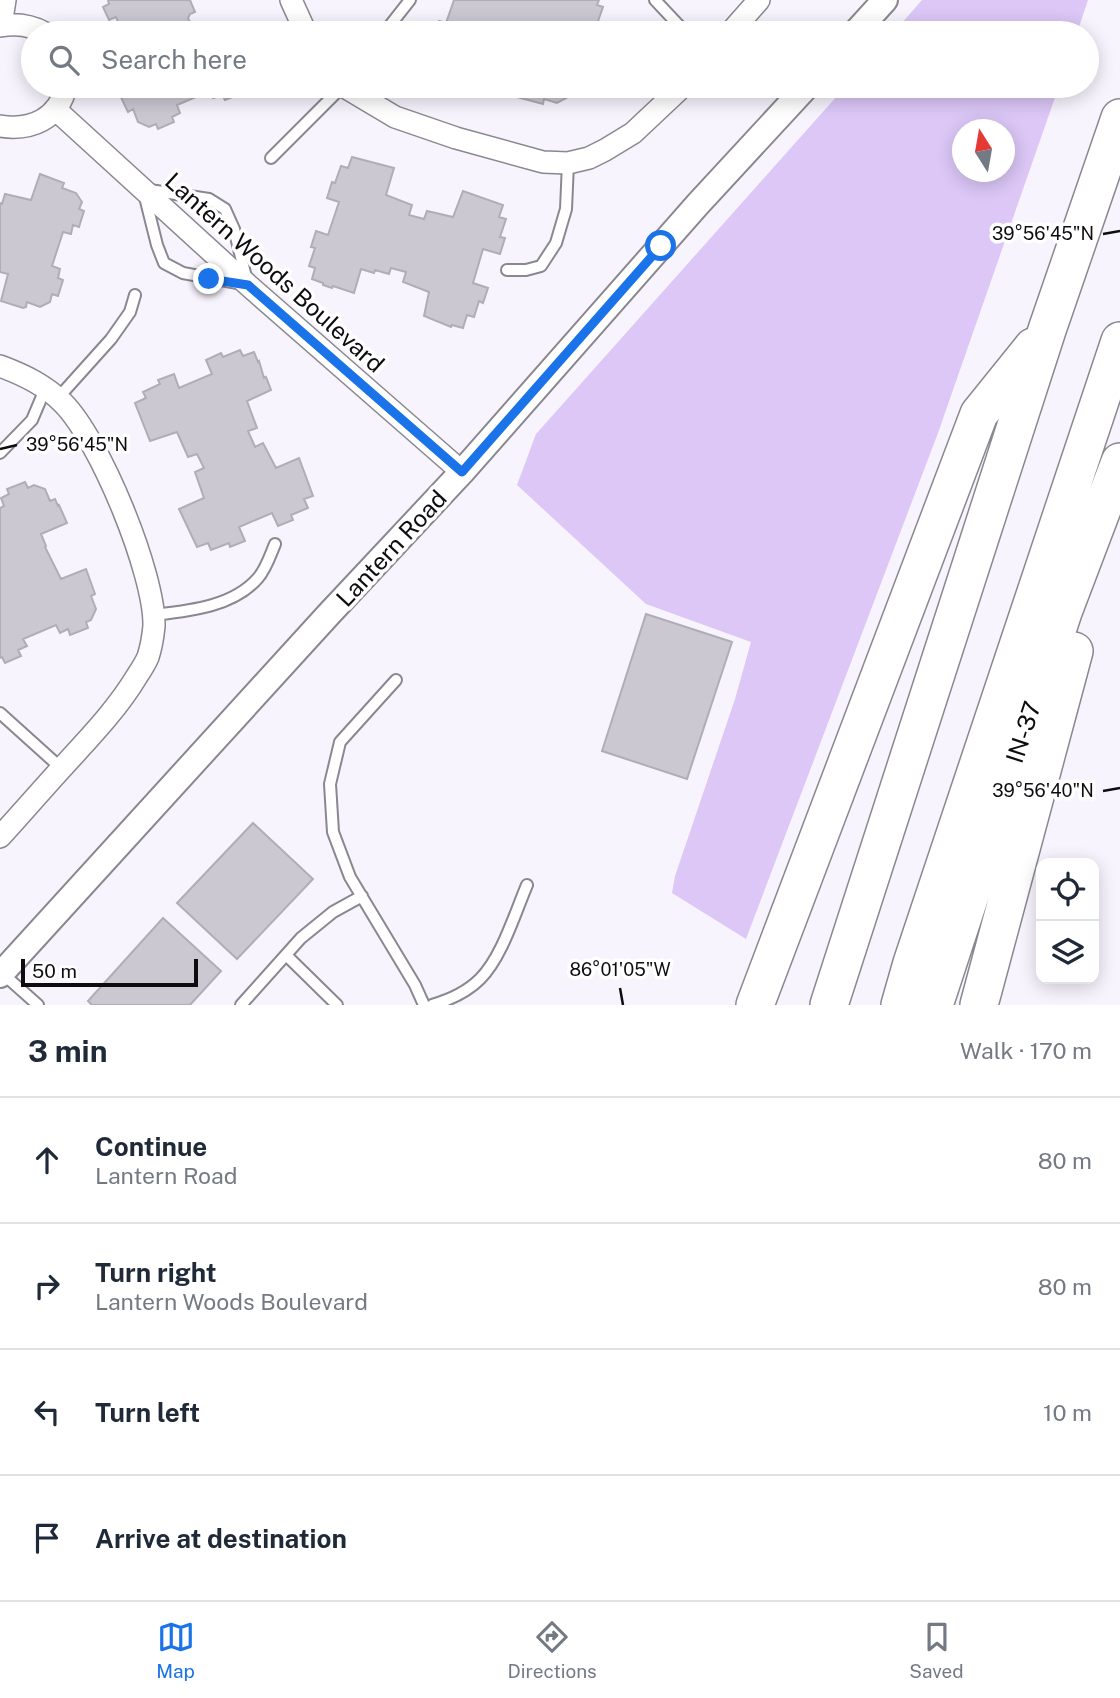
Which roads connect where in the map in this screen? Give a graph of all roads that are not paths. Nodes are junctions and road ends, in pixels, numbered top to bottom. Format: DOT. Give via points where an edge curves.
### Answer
graph roads {
  1 [pos="5,0"];
  2 [pos="290,0"];
  3 [pos="411,0"];
  4 [pos="655,0"];
  5 [pos="760,0"];
  6 [pos="885,0"];
  7 [pos="300,21"];
  8 [pos="394,21"];
  9 [pos="675,21"];
  10 [pos="741,21"];
  11 [pos="866,21"];
  12 [pos="1,25"];
  13 [pos="21,25"];
  14 [pos="62,98"];
  15 [pos="331,98"];
  16 [pos="363,98"];
  17 [pos="670,98"];
  18 [pos="796,98"];
  19 [pos="55,109"];
  20 [pos="1120,118"];
  21 [pos="0,126"];
  22 [pos="271,158"];
  23 [pos="568,163"];
  24 [pos="143,189"];
  25 [pos="507,270"];
  26 [pos="248,285"];
  27 [pos="135,295"];
  28 [pos="1047,330"];
  29 [pos="1120,341"];
  30 [pos="0,366"];
  31 [pos="52,392"];
  32 [pos="0,453"];
  33 [pos="1118,468"];
  34 [pos="462,472"];
  35 [pos="275,544"];
  36 [pos="153,615"];
  37 [pos="396,680"];
  38 [pos="0,713"];
  39 [pos="61,768"];
  40 [pos="0,837"];
  41 [pos="527,885"];
  42 [pos="362,896"];
  43 [pos="286,955"];
  44 [pos="1,974"];
  45 [pos="38,1005"];
  46 [pos="241,1005"];
  47 [pos="337,1005"];
  48 [pos="424,1005"];
  49 [pos="432,1005"];
  50 [pos="755,1005"];
  51 [pos="829,1005"];
  52 [pos="900,1005"];
  53 [pos="934,1005"];
  54 [pos="979,1005"];
  1 -- 12 [label="street"];
  2 -- 7 [label="street"];
  3 -- 8 [label="lane"];
  4 -- 9 [label="lane"];
  5 -- 10 [label="street"];
  6 -- 11 [label="street"];
  12 -- 13 [label="street"];
  14 -- 19 [label="street"];
  15 -- 22 [label="lane"];
  16 -- 23 [label="street" via="395,117 456,138 543,162"];
  17 -- 23 [label="street" via="633,133 589,158"];
  18 -- 34 [label="street, Lantern Road"];
  19 -- 21 [label="street" via="30,126"];
  19 -- 24 [label="street, Lantern Woods Boulevard"];
  20 -- 28 [label="highway"];
  23 -- 25 [label="lane" via="566,209 556,243 541,266"];
  24 -- 26 [label="street, Lantern Woods Boulevard"];
  24 -- 26 [label="lane" via="164,263 183,273"];
  24 -- 26 [label="lane" via="208,199 225,209"];
  26 -- 34 [label="street, Lantern Woods Boulevard"];
  27 -- 31 [label="lane" via="130,312 111,339"];
  28 -- 50 [label="highway" via="979,414"];
  28 -- 51 [label="highway"];
  29 -- 52 [label="highway"];
  30 -- 31 [label="street"];
  31 -- 32 [label="lane"];
  31 -- 36 [label="street" via="87,435 116,493 141,558"];
  33 -- 53 [label="highway, IN-37" via="1063,612"];
  33 -- 54 [label="highway" via="1093,580"];
  34 -- 44 [label="street, Lantern Road"];
  35 -- 36 [label="lane" via="263,571 242,592 202,608"];
  36 -- 39 [label="street" via="147,659 129,689 96,733"];
  37 -- 42 [label="lane" via="341,742 330,784 333,832"];
  38 -- 39 [label="lane"];
  39 -- 40 [label="street"];
  41 -- 49 [label="lane" via="498,953 480,979 452,999"];
  42 -- 43 [label="lane" via="333,912"];
  42 -- 48 [label="lane"];
  43 -- 46 [label="lane"];
  43 -- 47 [label="lane"];
  44 -- 45 [label="lane"];
}
